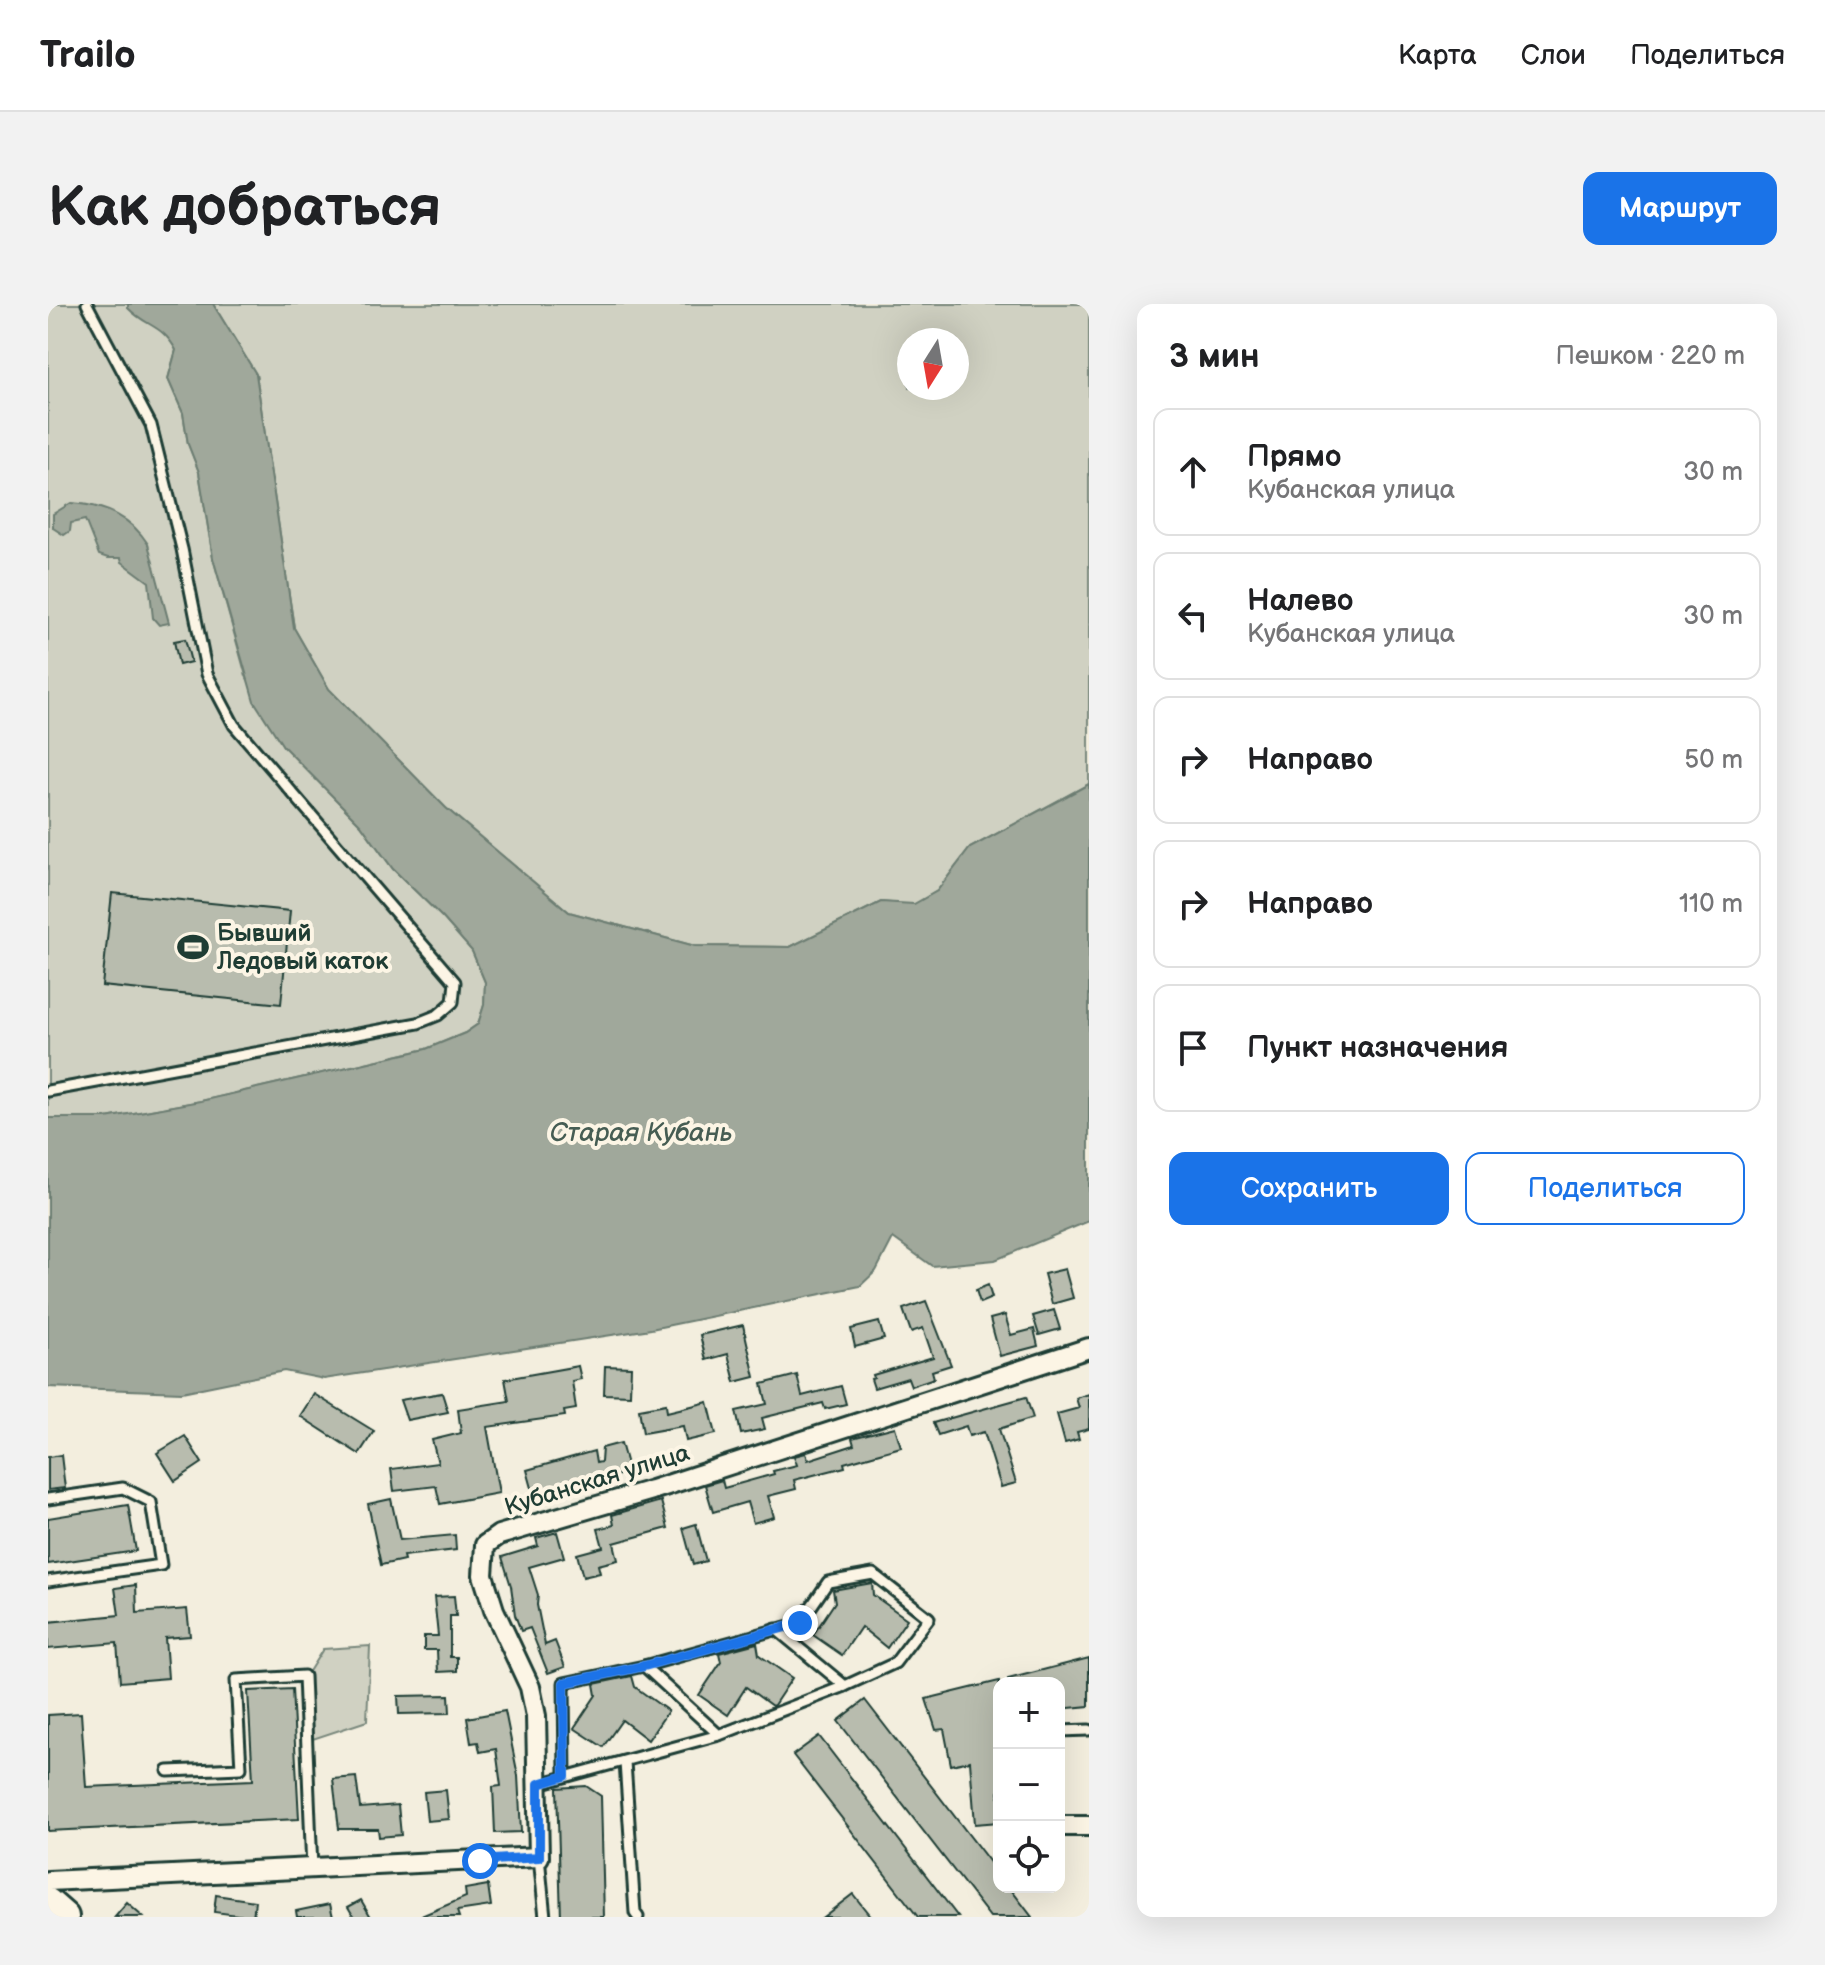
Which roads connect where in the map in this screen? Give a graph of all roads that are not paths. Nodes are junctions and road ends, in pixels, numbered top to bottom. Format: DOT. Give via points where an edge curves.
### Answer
graph roads {
  1 [pos="87,304"];
  2 [pos="48,1091"];
  3 [pos="1089,1348"];
  4 [pos="48,1499"];
  5 [pos="48,1581"];
  6 [pos="776,1629"];
  7 [pos="644,1666"];
  8 [pos="845,1686"];
  9 [pos="1089,1730"];
  10 [pos="1065,1731"];
  11 [pos="719,1735"];
  12 [pos="625,1762"];
  13 [pos="168,1771"];
  14 [pos="565,1776"];
  15 [pos="539,1784"];
  16 [pos="1065,1822"];
  17 [pos="1089,1826"];
  18 [pos="539,1857"];
  19 [pos="312,1869"];
  20 [pos="48,1881"];
  21 [pos="48,1903"];
  22 [pos="64,1917"];
  23 [pos="545,1917"];
  24 [pos="638,1917"];
  1 -- 2 [label="lane" via="151,425 207,674 234,725 455,982 453,1002 418,1023"];
  3 -- 15 [label="street, Кубанская улица" via="499,1535 485,1545 483,1575 494,1610 530,1687"];
  4 -- 5 [label="lane" via="123,1488 151,1502 161,1565"];
  6 -- 7 [label="lane"];
  6 -- 8 [label="lane"];
  6 -- 8 [label="lane" via="800,1623 828,1582 873,1574 929,1618 895,1663"];
  7 -- 11 [label="lane"];
  7 -- 14 [label="lane" via="564,1683"];
  8 -- 11 [label="lane"];
  9 -- 10 [label="lane"];
  11 -- 12 [label="lane"];
  12 -- 14 [label="lane"];
  12 -- 24 [label="lane"];
  13 -- 19 [label="lane" via="241,1768 236,1680 304,1676"];
  14 -- 15 [label="lane"];
  15 -- 18 [label="street, Кубанская улица"];
  16 -- 17 [label="street"];
  18 -- 19 [label="street"];
  18 -- 23 [label="lane"];
  19 -- 20 [label="street"];
  21 -- 22 [label="main road"];
}
